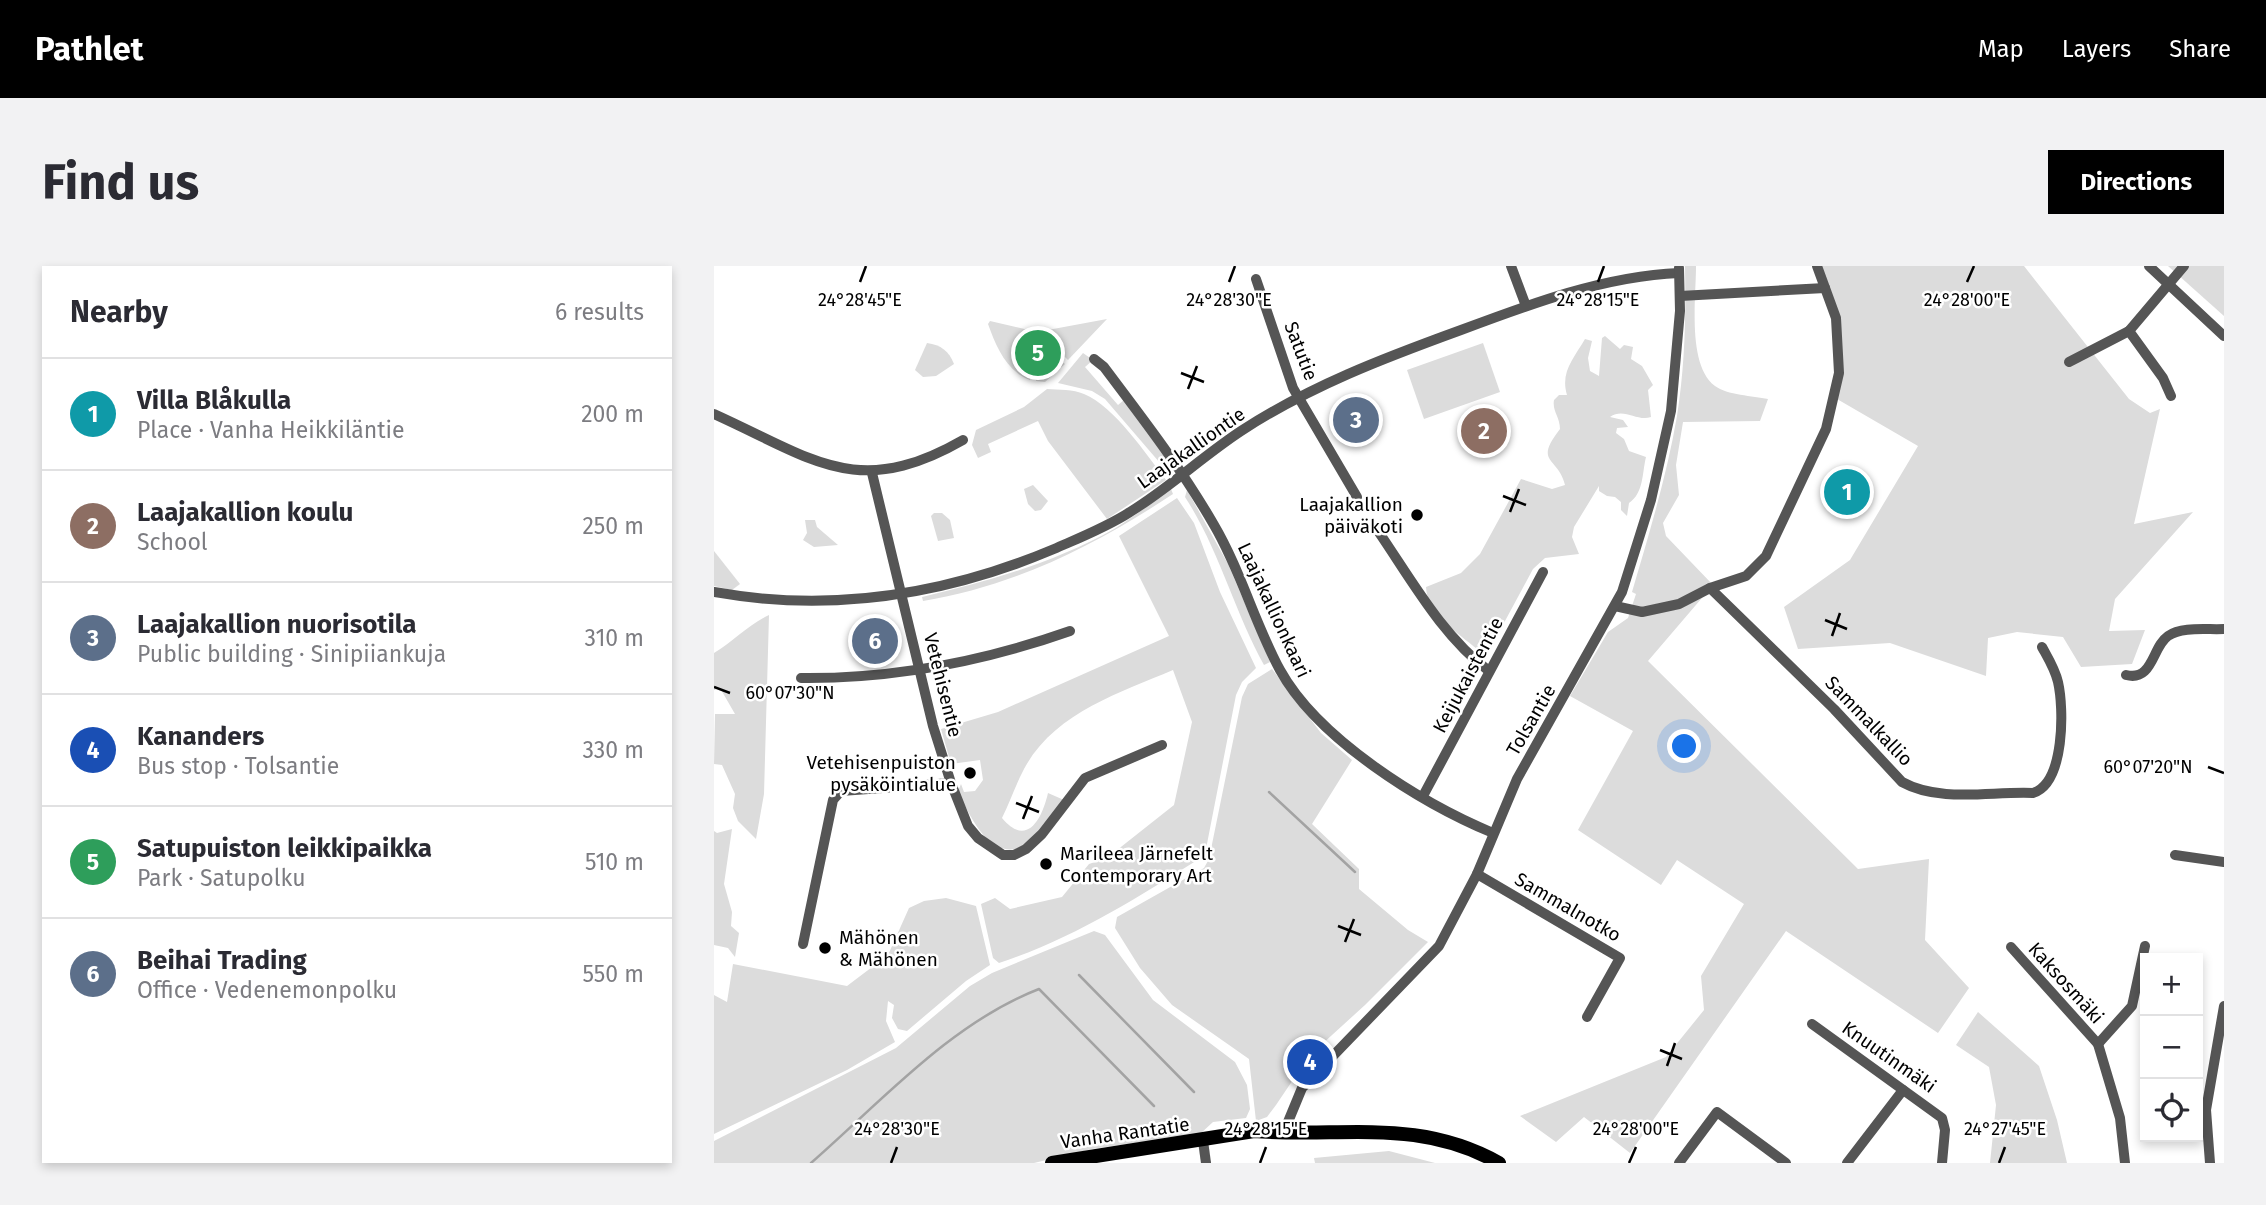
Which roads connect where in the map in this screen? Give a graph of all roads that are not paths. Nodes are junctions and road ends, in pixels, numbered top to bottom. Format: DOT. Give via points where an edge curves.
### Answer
graph roads {
  1 [pos="1511,266"];
  2 [pos="1817,266"];
  3 [pos="2149,266"];
  4 [pos="2184,266"];
  5 [pos="1679,269"];
  6 [pos="1256,279"];
  7 [pos="2168,281"];
  8 [pos="1825,288"];
  9 [pos="1680,296"];
  10 [pos="1526,306"];
  11 [pos="2129,331"];
  12 [pos="2224,336"];
  13 [pos="1094,359"];
  14 [pos="2068,362"];
  15 [pos="1300,396"];
  16 [pos="2171,396"];
  17 [pos="714,414"];
  18 [pos="963,440"];
  19 [pos="872,473"];
  20 [pos="1184,474"];
  21 [pos="1357,497"];
  22 [pos="1378,531"];
  23 [pos="1543,572"];
  24 [pos="1710,587"];
  25 [pos="714,592"];
  26 [pos="902,596"];
  27 [pos="1615,606"];
  28 [pos="2224,629"];
  29 [pos="1070,631"];
  30 [pos="2042,647"];
  31 [pos="922,671"];
  32 [pos="1489,671"];
  33 [pos="2126,675"];
  34 [pos="801,678"];
  35 [pos="1162,745"];
  36 [pos="951,783"];
  37 [pos="1423,796"];
  38 [pos="1493,833"];
  39 [pos="2175,855"];
  40 [pos="2224,862"];
  41 [pos="1477,874"];
  42 [pos="803,944"];
  43 [pos="2145,946"];
  44 [pos="2011,947"];
  45 [pos="2224,1006"];
  46 [pos="1587,1017"];
  47 [pos="1812,1024"];
  48 [pos="2098,1044"];
  49 [pos="1903,1090"];
  50 [pos="1283,1134"];
  51 [pos="1203,1141"];
  52 [pos="1052,1163"];
  53 [pos="1206,1163"];
  54 [pos="1499,1163"];
  55 [pos="1679,1163"];
  56 [pos="1786,1163"];
  57 [pos="1847,1163"];
  58 [pos="1942,1163"];
  59 [pos="2125,1163"];
  60 [pos="2210,1163"];
  1 -- 10 [label="street"];
  2 -- 8 [label="street"];
  3 -- 7 [label="street"];
  4 -- 7 [label="street"];
  5 -- 9 [label="street, Tolsantie"];
  5 -- 10 [label="street, Laajakalliontie"];
  6 -- 15 [label="street, Satutie"];
  7 -- 11 [label="street"];
  7 -- 12 [label="street"];
  8 -- 9 [label="street"];
  8 -- 24 [label="street" via="1836,318 1839,373 1826,429 1759,566 1746,576"];
  9 -- 27 [label="street, Tolsantie" via="1676,381 1662,457 1639,543"];
  10 -- 15 [label="street, Laajakalliontie" via="1351,370"];
  11 -- 14 [label="street"];
  11 -- 16 [label="street"];
  13 -- 20 [label="street, Laajakallionkaari"];
  15 -- 20 [label="street, Laajakalliontie" via="1241,431"];
  15 -- 21 [label="street, Satutie"];
  17 -- 19 [label="street" via="837,468"];
  18 -- 19 [label="street" via="903,467"];
  19 -- 26 [label="street, Vetehisentie"];
  20 -- 26 [label="street, Laajakalliontie" via="1128,513 1067,544 1005,570"];
  20 -- 37 [label="street, Laajakallionkaari" via="1216,527 1293,691 1323,727"];
  22 -- 32 [label="street" via="1454,638"];
  23 -- 32 [label="street, Keijukaistentie"];
  24 -- 27 [label="street" via="1679,604 1642,612"];
  24 -- 30 [label="street, Sammalkallio" via="1902,782 1941,794 2038,791 2051,774 2063,726 2058,681"];
  25 -- 26 [label="street, Laajakalliontie" via="802,601"];
  26 -- 31 [label="street, Vetehisentie"];
  27 -- 38 [label="street, Tolsantie" via="1517,779"];
  28 -- 33 [label="street" via="2169,635 2144,672"];
  29 -- 31 [label="street" via="998,656"];
  31 -- 34 [label="street" via="859,679"];
  31 -- 36 [label="street, Vetehisentie"];
  32 -- 37 [label="street, Keijukaistentie"];
  35 -- 36 [label="street, Vetehisentie" via="1085,778 1042,834 1014,855 997,852 978,838"];
  36 -- 42 [label="street" via="840,792 833,800"];
  37 -- 38 [label="street, Laajakallionkaari"];
  38 -- 41 [label="street, Tolsantie"];
  39 -- 40 [label="street"];
  41 -- 46 [label="street, Sammalnotko" via="1620,958"];
  41 -- 50 [label="street, Tolsantie" via="1439,946 1303,1088"];
  43 -- 48 [label="street" via="2132,1006"];
  44 -- 48 [label="street, Kaksosmäki"];
  45 -- 60 [label="street" via="2206,1110"];
  47 -- 49 [label="street, Knuutinmäki"];
  48 -- 59 [label="street, Kaksosmäki" via="2120,1118"];
  49 -- 57 [label="street"];
  49 -- 58 [label="street, Knuutinmäki" via="1945,1122"];
  50 -- 51 [label="main road, Vanha Rantatie" via="1255,1140"];
  50 -- 54 [label="main road, Vanha Rantatie" via="1412,1133 1461,1144"];
  51 -- 52 [label="main road, Vanha Rantatie"];
  51 -- 53 [label="street"];
  55 -- 56 [label="street" via="1717,1112"];
}
